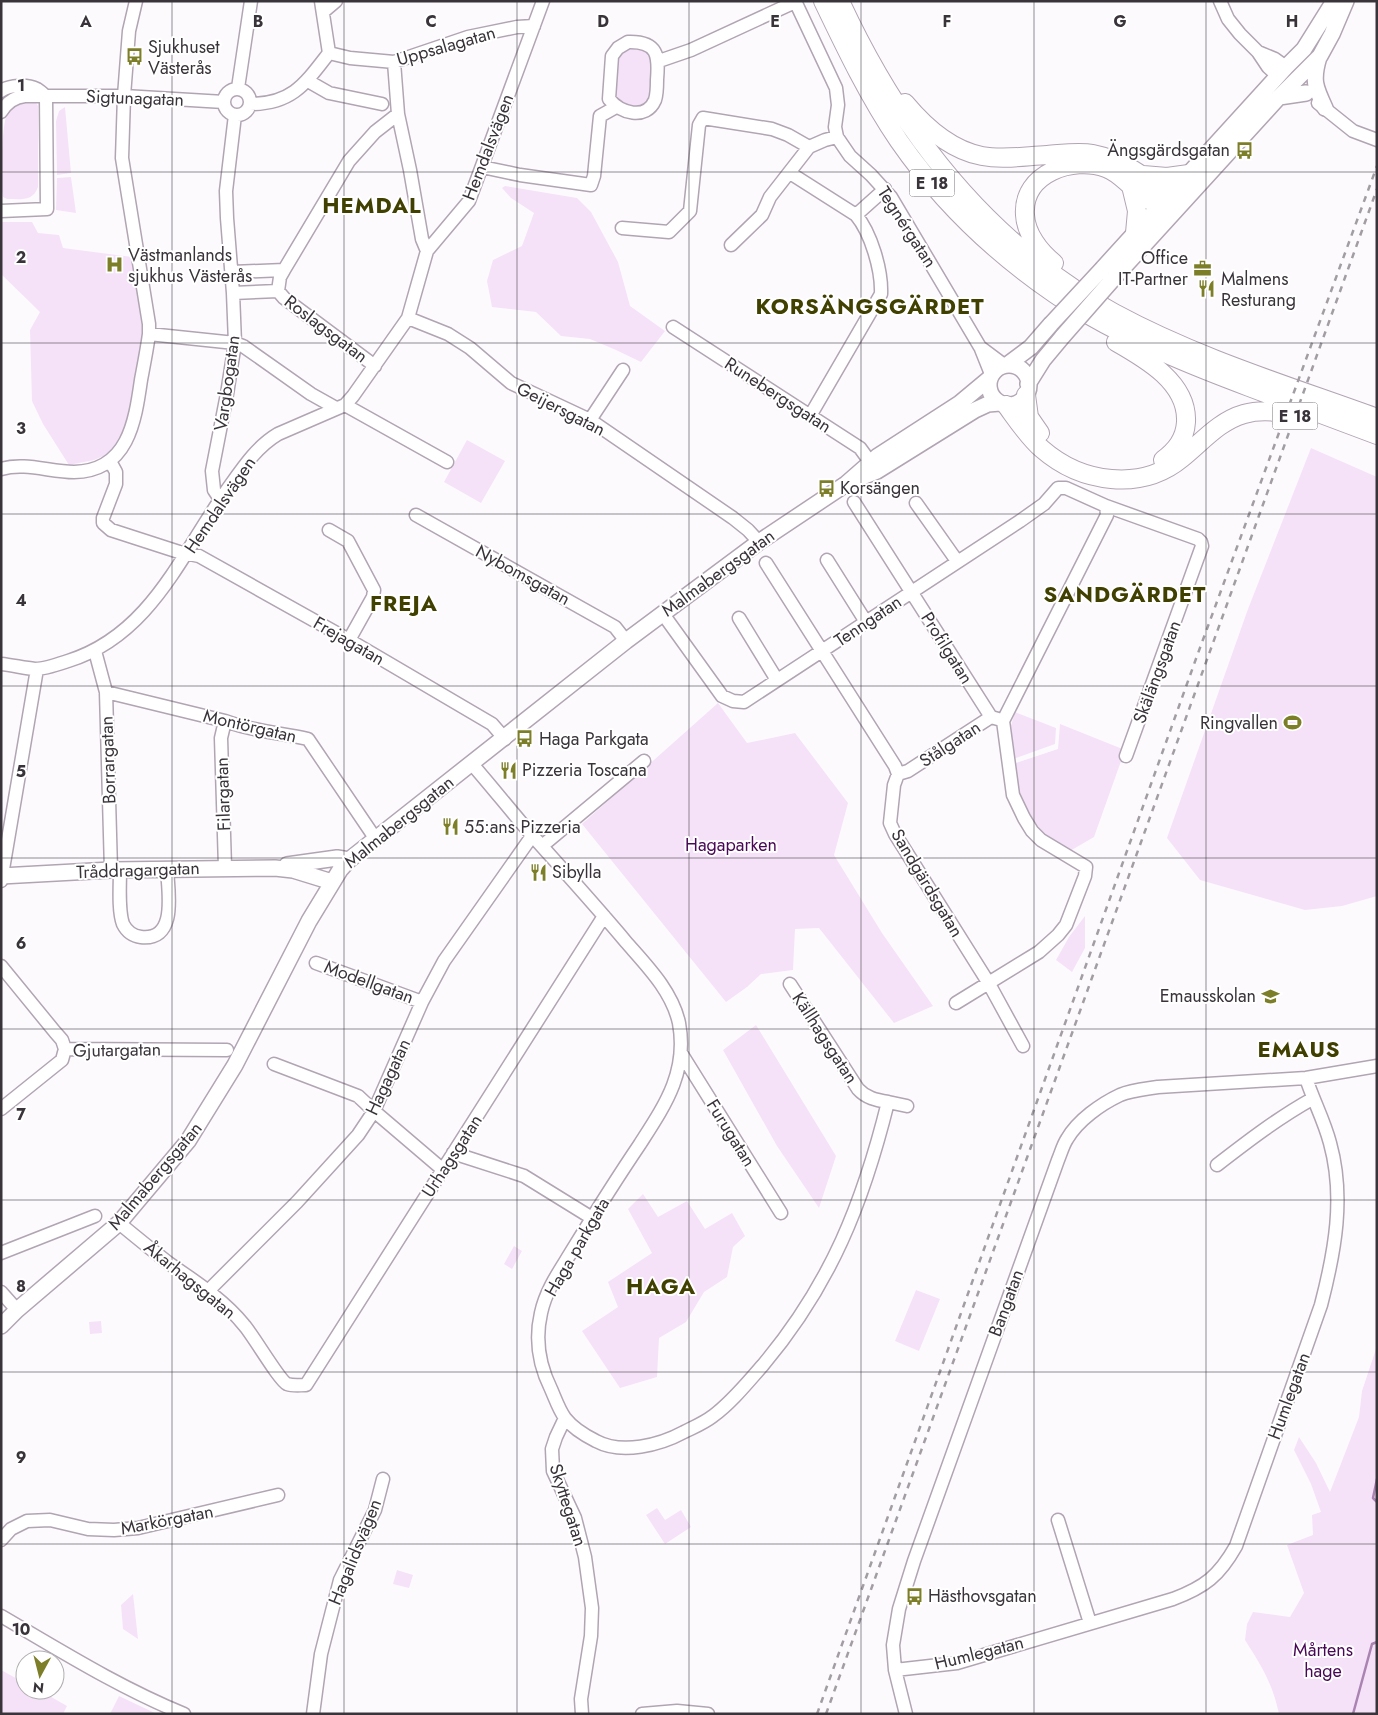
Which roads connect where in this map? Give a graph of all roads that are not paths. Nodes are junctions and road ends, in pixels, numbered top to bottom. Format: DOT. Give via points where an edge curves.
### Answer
graph roads {
  1 [pos="136,1"];
  2 [pos="251,1"];
  3 [pos="336,1"];
  4 [pos="543,1"];
  5 [pos="823,1"];
  6 [pos="840,1"];
  7 [pos="1220,1"];
  8 [pos="1334,1"];
  9 [pos="1346,1"];
  10 [pos="795,2"];
  11 [pos="322,6"];
  12 [pos="848,18"];
  13 [pos="534,26"];
  14 [pos="328,53"];
  15 [pos="1320,56"];
  16 [pos="659,61"];
  17 [pos="394,62"];
  18 [pos="1282,72"];
  19 [pos="308,80"];
  20 [pos="1293,82"];
  21 [pos="238,88"];
  22 [pos="1,91"];
  23 [pos="1306,93"];
  24 [pos="124,96"];
  25 [pos="46,97"];
  26 [pos="1279,97"];
  27 [pos="224,102"];
  28 [pos="250,104"];
  29 [pos="382,104"];
  30 [pos="616,107"];
  31 [pos="1325,108"];
  32 [pos="1,112"];
  33 [pos="235,114"];
  34 [pos="398,114"];
  35 [pos="837,137"];
  36 [pos="1377,140"];
  37 [pos="809,147"];
  38 [pos="482,167"];
  39 [pos="790,173"];
  40 [pos="1189,174"];
  41 [pos="1137,180"];
  42 [pos="885,189"];
  43 [pos="1170,206"];
  44 [pos="1,211"];
  45 [pos="856,215"];
  46 [pos="622,228"];
  47 [pos="1135,233"];
  48 [pos="732,245"];
  49 [pos="427,251"];
  50 [pos="284,270"];
  51 [pos="232,272"];
  52 [pos="1066,282"];
  53 [pos="278,291"];
  54 [pos="233,293"];
  55 [pos="408,318"];
  56 [pos="1096,318"];
  57 [pos="673,327"];
  58 [pos="149,334"];
  59 [pos="235,343"];
  60 [pos="980,347"];
  61 [pos="1005,365"];
  62 [pos="375,366"];
  63 [pos="623,370"];
  64 [pos="991,376"];
  65 [pos="1027,389"];
  66 [pos="1003,404"];
  67 [pos="340,407"];
  68 [pos="810,416"];
  69 [pos="1377,418"];
  70 [pos="590,420"];
  71 [pos="1338,420"];
  72 [pos="1377,435"];
  73 [pos="110,461"];
  74 [pos="447,462"];
  75 [pos="873,466"];
  76 [pos="1,470"];
  77 [pos="220,500"];
  78 [pos="854,502"];
  79 [pos="916,503"];
  80 [pos="1101,503"];
  81 [pos="416,515"];
  82 [pos="329,530"];
  83 [pos="759,542"];
  84 [pos="186,552"];
  85 [pos="827,560"];
  86 [pos="957,561"];
  87 [pos="766,563"];
  88 [pos="912,592"];
  89 [pos="662,614"];
  90 [pos="738,618"];
  91 [pos="866,622"];
  92 [pos="349,640"];
  93 [pos="626,641"];
  94 [pos="95,651"];
  95 [pos="823,652"];
  96 [pos="1,664"];
  97 [pos="37,669"];
  98 [pos="777,680"];
  99 [pos="106,692"];
  100 [pos="997,719"];
  101 [pos="225,721"];
  102 [pos="504,739"];
  103 [pos="1126,756"];
  104 [pos="644,761"];
  105 [pos="472,764"];
  106 [pos="898,774"];
  107 [pos="532,836"];
  108 [pos="375,838"];
  109 [pos="542,846"];
  110 [pos="349,860"];
  111 [pos="225,867"];
  112 [pos="275,868"];
  113 [pos="167,869"];
  114 [pos="115,870"];
  115 [pos="2,877"];
  116 [pos="332,882"];
  117 [pos="604,916"];
  118 [pos="316,963"];
  119 [pos="1,966"];
  120 [pos="988,982"];
  121 [pos="790,984"];
  122 [pos="422,1002"];
  123 [pos="956,1003"];
  124 [pos="1023,1046"];
  125 [pos="65,1049"];
  126 [pos="227,1050"];
  127 [pos="681,1053"];
  128 [pos="274,1064"];
  129 [pos="1377,1066"];
  130 [pos="1306,1078"];
  131 [pos="1312,1099"];
  132 [pos="888,1102"];
  133 [pos="908,1106"];
  134 [pos="1,1109"];
  135 [pos="374,1111"];
  136 [pos="454,1153"];
  137 [pos="1217,1165"];
  138 [pos="442,1169"];
  139 [pos="782,1213"];
  140 [pos="94,1216"];
  141 [pos="592,1218"];
  142 [pos="119,1223"];
  143 [pos="1,1253"];
  144 [pos="208,1291"];
  145 [pos="1,1292"];
  146 [pos="17,1310"];
  147 [pos="1,1326"];
  148 [pos="293,1386"];
  149 [pos="565,1418"];
  150 [pos="383,1479"];
  151 [pos="278,1495"];
  152 [pos="1058,1520"];
  153 [pos="1,1540"];
  154 [pos="1,1616"];
  155 [pos="1090,1623"];
  156 [pos="895,1670"];
  157 [pos="184,1714"];
  158 [pos="313,1714"];
  159 [pos="582,1714"];
  160 [pos="642,1714"];
  161 [pos="708,1714"];
  162 [pos="906,1714"];
  1 -- 24 [label="street" via="129,30"];
  2 -- 21 [label="street"];
  3 -- 11 [label="street"];
  4 -- 13 [label="street, Hemdalsvägen"];
  5 -- 56 [label="highway, E 18" via="885,119 929,180 1000,251 1056,295"];
  6 -- 12 [label="highway, E 18"];
  7 -- 18 [label="street" via="1240,34 1258,52 1275,59"];
  8 -- 18 [label="main road" via="1304,49"];
  9 -- 15 [label="main road"];
  10 -- 16 [label="street" via="691,50"];
  10 -- 35 [label="street" via="836,88 838,105 834,127"];
  11 -- 14 [label="street"];
  12 -- 41 [label="highway, E 18" via="859,22 888,79 909,108 937,136 954,146 993,158 1094,154 1115,160"];
  12 -- 52 [label="highway, E 18" via="887,91 934,160 987,219"];
  13 -- 17 [label="street, Uppsalagatan" via="468,36"];
  13 -- 38 [label="street, Hemdalsvägen"];
  14 -- 17 [label="street, Uppsalagatan"];
  14 -- 19 [label="street"];
  15 -- 20 [label="main road"];
  15 -- 31 [label="main road" via="1314,74 1317,92"];
  16 -- 30 [label="street" via="655,100 650,106 634,113"];
  16 -- 30 [label="street" via="653,50 638,42 628,42 614,52 609,99"];
  17 -- 34 [label="street"];
  18 -- 20 [label="main road"];
  18 -- 40 [label="main road"];
  19 -- 28 [label="street" via="290,96 269,103"];
  19 -- 29 [label="street" via="329,93"];
  20 -- 23 [label="street"];
  20 -- 26 [label="main road"];
  21 -- 27 [label="street" via="227,93"];
  21 -- 28 [label="street" via="247,93"];
  22 -- 25 [label="street, Sigtunagatan" via="10,87 36,88"];
  23 -- 26 [label="main road"];
  23 -- 31 [label="street"];
  24 -- 25 [label="street, Sigtunagatan"];
  24 -- 27 [label="street, Sigtunagatan"];
  24 -- 58 [label="street" via="122,158"];
  25 -- 32 [label="street, Sigtunagatan" via="16,97"];
  25 -- 44 [label="street" via="47,210"];
  26 -- 43 [label="main road"];
  27 -- 33 [label="street" via="227,109"];
  28 -- 33 [label="street" via="248,110"];
  30 -- 38 [label="street" via="600,116 591,185"];
  31 -- 36 [label="street" via="1353,131"];
  33 -- 51 [label="street, Vargbogatan" via="226,190"];
  34 -- 49 [label="street"];
  34 -- 50 [label="street" via="375,132 349,161"];
  35 -- 37 [label="street"];
  35 -- 42 [label="street, Tegnérgatan" via="850,156"];
  37 -- 39 [label="street"];
  37 -- 46 [label="street" via="772,129 703,118 699,124 690,211 669,232"];
  38 -- 49 [label="street, Hemdalsvägen" via="469,201"];
  39 -- 45 [label="street"];
  39 -- 48 [label="street" via="770,197 762,216"];
  40 -- 41 [label="highway"];
  40 -- 43 [label="main road"];
  41 -- 43 [label="highway, E 18"];
  41 -- 47 [label="highway"];
  41 -- 52 [label="highway, E 18" via="1125,179 1112,171 1084,164 1053,170 1034,184 1025,207 1030,234 1062,270"];
  42 -- 45 [label="street"];
  42 -- 60 [label="street, Tegnérgatan"];
  43 -- 47 [label="main road"];
  43 -- 65 [label="main road, bridge" via="1114,279 1047,355"];
  45 -- 68 [label="street" via="870,238 881,294"];
  47 -- 61 [label="main road, bridge" via="1031,347"];
  49 -- 55 [label="street, Hemdalsvägen"];
  50 -- 51 [label="street, Roslagsgatan"];
  50 -- 53 [label="street, Roslagsgatan"];
  51 -- 54 [label="street, Vargbogatan"];
  52 -- 69 [label="highway, E 18" via="1113,312 1180,345"];
  53 -- 54 [label="street, Roslagsgatan"];
  53 -- 62 [label="street, Roslagsgatan"];
  54 -- 59 [label="street, Vargbogatan"];
  55 -- 62 [label="street, Hemdalsvägen"];
  55 -- 70 [label="street, Geijersgatan" via="448,334 511,383"];
  56 -- 65 [label="highway, E 18" via="1098,331 1162,373 1183,399 1186,412 1183,438 1172,453 1158,464 1135,471 1119,472 1089,465 1057,448 1038,431 1029,417"];
  56 -- 71 [label="highway, E 18" via="1168,355"];
  57 -- 68 [label="street, Runebergsgatan"];
  58 -- 59 [label="street"];
  58 -- 73 [label="street" via="133,423 128,437"];
  59 -- 67 [label="street" via="311,394"];
  59 -- 77 [label="street, Vargbogatan" via="212,471 214,490"];
  60 -- 61 [label="street, Tegnérgatan"];
  60 -- 64 [label="street, Tegnérgatan"];
  61 -- 64 [label="main road" via="996,368"];
  61 -- 65 [label="main road" via="1019,367 1025,373"];
  62 -- 67 [label="street, Hemdalsvägen"];
  63 -- 70 [label="street"];
  64 -- 66 [label="main road" via="989,390 992,397"];
  64 -- 75 [label="main road, Malmabergsgatan" via="960,403"];
  65 -- 66 [label="main road" via="1021,401"];
  66 -- 71 [label="highway, E 18" via="1040,448 1057,461 1097,477 1120,480 1136,480 1165,470 1221,425 1242,414 1269,411 1321,422"];
  66 -- 75 [label="main road, Malmabergsgatan" via="988,404 975,410"];
  67 -- 74 [label="street"];
  67 -- 77 [label="street, Hemdalsvägen" via="268,440"];
  68 -- 75 [label="street, Runebergsgatan" via="860,448"];
  70 -- 83 [label="street, Geijersgatan" via="734,518"];
  71 -- 72 [label="highway, E 18"];
  73 -- 76 [label="street" via="72,472 22,466"];
  73 -- 84 [label="street, Frejagatan" via="116,472 116,484 103,523 111,530"];
  75 -- 83 [label="main road, Malmabergsgatan"];
  77 -- 84 [label="street, Hemdalsvägen"];
  78 -- 88 [label="street, Profilgatan"];
  79 -- 86 [label="street"];
  80 -- 86 [label="street, Tenngatan" via="1066,488 1058,488 1044,504"];
  80 -- 100 [label="street" via="1107,515"];
  80 -- 103 [label="street, Skälängsgatan" via="1202,542"];
  81 -- 93 [label="street, Nybomsgatan" via="615,627"];
  82 -- 92 [label="street" via="348,540 374,590"];
  83 -- 89 [label="main road, Malmabergsgatan"];
  84 -- 92 [label="street, Frejagatan" via="199,556"];
  84 -- 94 [label="street, Hemdalsvägen" via="165,587 145,610 116,638"];
  85 -- 91 [label="street"];
  86 -- 88 [label="street, Tenngatan"];
  87 -- 95 [label="street"];
  88 -- 91 [label="street, Tenngatan"];
  88 -- 100 [label="street, Profilgatan"];
  89 -- 93 [label="main road, Malmabergsgatan"];
  89 -- 98 [label="street, Tenngatan" via="722,696 744,702"];
  90 -- 98 [label="street"];
  91 -- 95 [label="street, Tenngatan"];
  92 -- 102 [label="street, Frejagatan" via="492,724"];
  93 -- 102 [label="main road, Malmabergsgatan"];
  94 -- 97 [label="street, Hemdalsvägen"];
  94 -- 99 [label="street, Borrargatan"];
  95 -- 98 [label="street, Tenngatan"];
  95 -- 106 [label="street"];
  96 -- 97 [label="street, Hemdalsvägen"];
  97 -- 115 [label="street"];
  99 -- 101 [label="street, Montörgatan"];
  99 -- 114 [label="street, Borrargatan"];
  100 -- 106 [label="street, Stålgatan"];
  100 -- 120 [label="street" via="1012,795 1020,812 1042,840 1086,867 1066,925 1058,936 1039,952"];
  101 -- 108 [label="street, Montörgatan" via="308,739"];
  101 -- 111 [label="street, Filargatan" via="221,738"];
  102 -- 105 [label="main road, Malmabergsgatan"];
  104 -- 109 [label="street"];
  105 -- 107 [label="street, Haga parkgata"];
  105 -- 108 [label="main road, Malmabergsgatan"];
  106 -- 120 [label="street, Sandgärdsgatan" via="892,801 892,828"];
  107 -- 109 [label="street, Haga parkgata"];
  107 -- 122 [label="street, Hagagatan" via="444,961"];
  108 -- 110 [label="main road, Malmabergsgatan"];
  109 -- 117 [label="street, Haga parkgata"];
  110 -- 112 [label="main road, Tråddragargatan" via="337,858"];
  110 -- 116 [label="main road, Malmabergsgatan"];
  111 -- 112 [label="main road, Tråddragargatan"];
  111 -- 113 [label="main road, Tråddragargatan"];
  112 -- 116 [label="main road, Tråddragargatan"];
  113 -- 114 [label="main road, Tråddragargatan"];
  113 -- 114 [label="street, Borrargatan" via="169,916 159,933 142,937 128,932 124,925"];
  114 -- 115 [label="main road, Tråddragargatan"];
  116 -- 142 [label="main road, Malmabergsgatan" via="235,1065 201,1122"];
  117 -- 127 [label="street, Haga parkgata" via="672,1001 678,1020"];
  117 -- 136 [label="street, Urhagsgatan"];
  118 -- 122 [label="street, Modellgatan"];
  119 -- 125 [label="street" via="62,1040"];
  120 -- 123 [label="street"];
  120 -- 124 [label="street, Sandgärdsgatan"];
  121 -- 132 [label="street, Källhagsgatan" via="858,1089 868,1098"];
  122 -- 135 [label="street, Hagagatan"];
  125 -- 126 [label="street, Gjutargatan"];
  125 -- 134 [label="street, Gjutargatan" via="62,1060"];
  127 -- 139 [label="street, Furugatan"];
  127 -- 141 [label="street, Haga parkgata" via="678,1073 666,1102"];
  128 -- 135 [label="street" via="358,1096"];
  129 -- 130 [label="street, Bangatan"];
  130 -- 131 [label="street, Humlegatan"];
  130 -- 156 [label="street, Bangatan" via="1139,1090 1102,1105 1068,1138 1028,1241 908,1580 896,1622 893,1645"];
  131 -- 137 [label="street" via="1262,1130"];
  131 -- 155 [label="street, Humlegatan" via="1330,1141 1338,1187 1331,1268 1236,1546 1222,1568 1201,1587 1173,1599"];
  132 -- 133 [label="street"];
  132 -- 149 [label="street, Haga parkgata" via="875,1157 856,1209 823,1280 785,1338 740,1392 712,1417 693,1428 674,1438 637,1447 603,1445"];
  135 -- 138 [label="street"];
  135 -- 144 [label="street, Hagagatan" via="328,1170"];
  136 -- 138 [label="street, Urhagsgatan"];
  136 -- 141 [label="street" via="524,1176"];
  138 -- 148 [label="street, Urhagsgatan" via="314,1373 306,1384"];
  140 -- 143 [label="street"];
  141 -- 149 [label="street, Haga parkgata" via="548,1294 540,1319 539,1356 543,1373"];
  142 -- 144 [label="street, Åkarhagsgatan"];
  142 -- 146 [label="main road, Malmabergsgatan"];
  144 -- 148 [label="street, Åkarhagsgatan" via="242,1322 278,1375"];
  145 -- 146 [label="street"];
  146 -- 147 [label="main road, Malmabergsgatan"];
  149 -- 159 [label="street, Skyttegatan" via="552,1449 553,1472 575,1518 585,1557 592,1608"];
  150 -- 158 [label="street, Hagalidsvägen" via="374,1510 340,1580 321,1654"];
  151 -- 153 [label="street, Markörgatan" via="138,1528 114,1530 50,1520 27,1521 11,1529"];
  152 -- 155 [label="street"];
  154 -- 157 [label="street" via="117,1682"];
  155 -- 156 [label="street, Humlegatan" via="957,1663"];
  156 -- 162 [label="street, Bangatan"];
  160 -- 161 [label="street" via="678,1711"];
}
